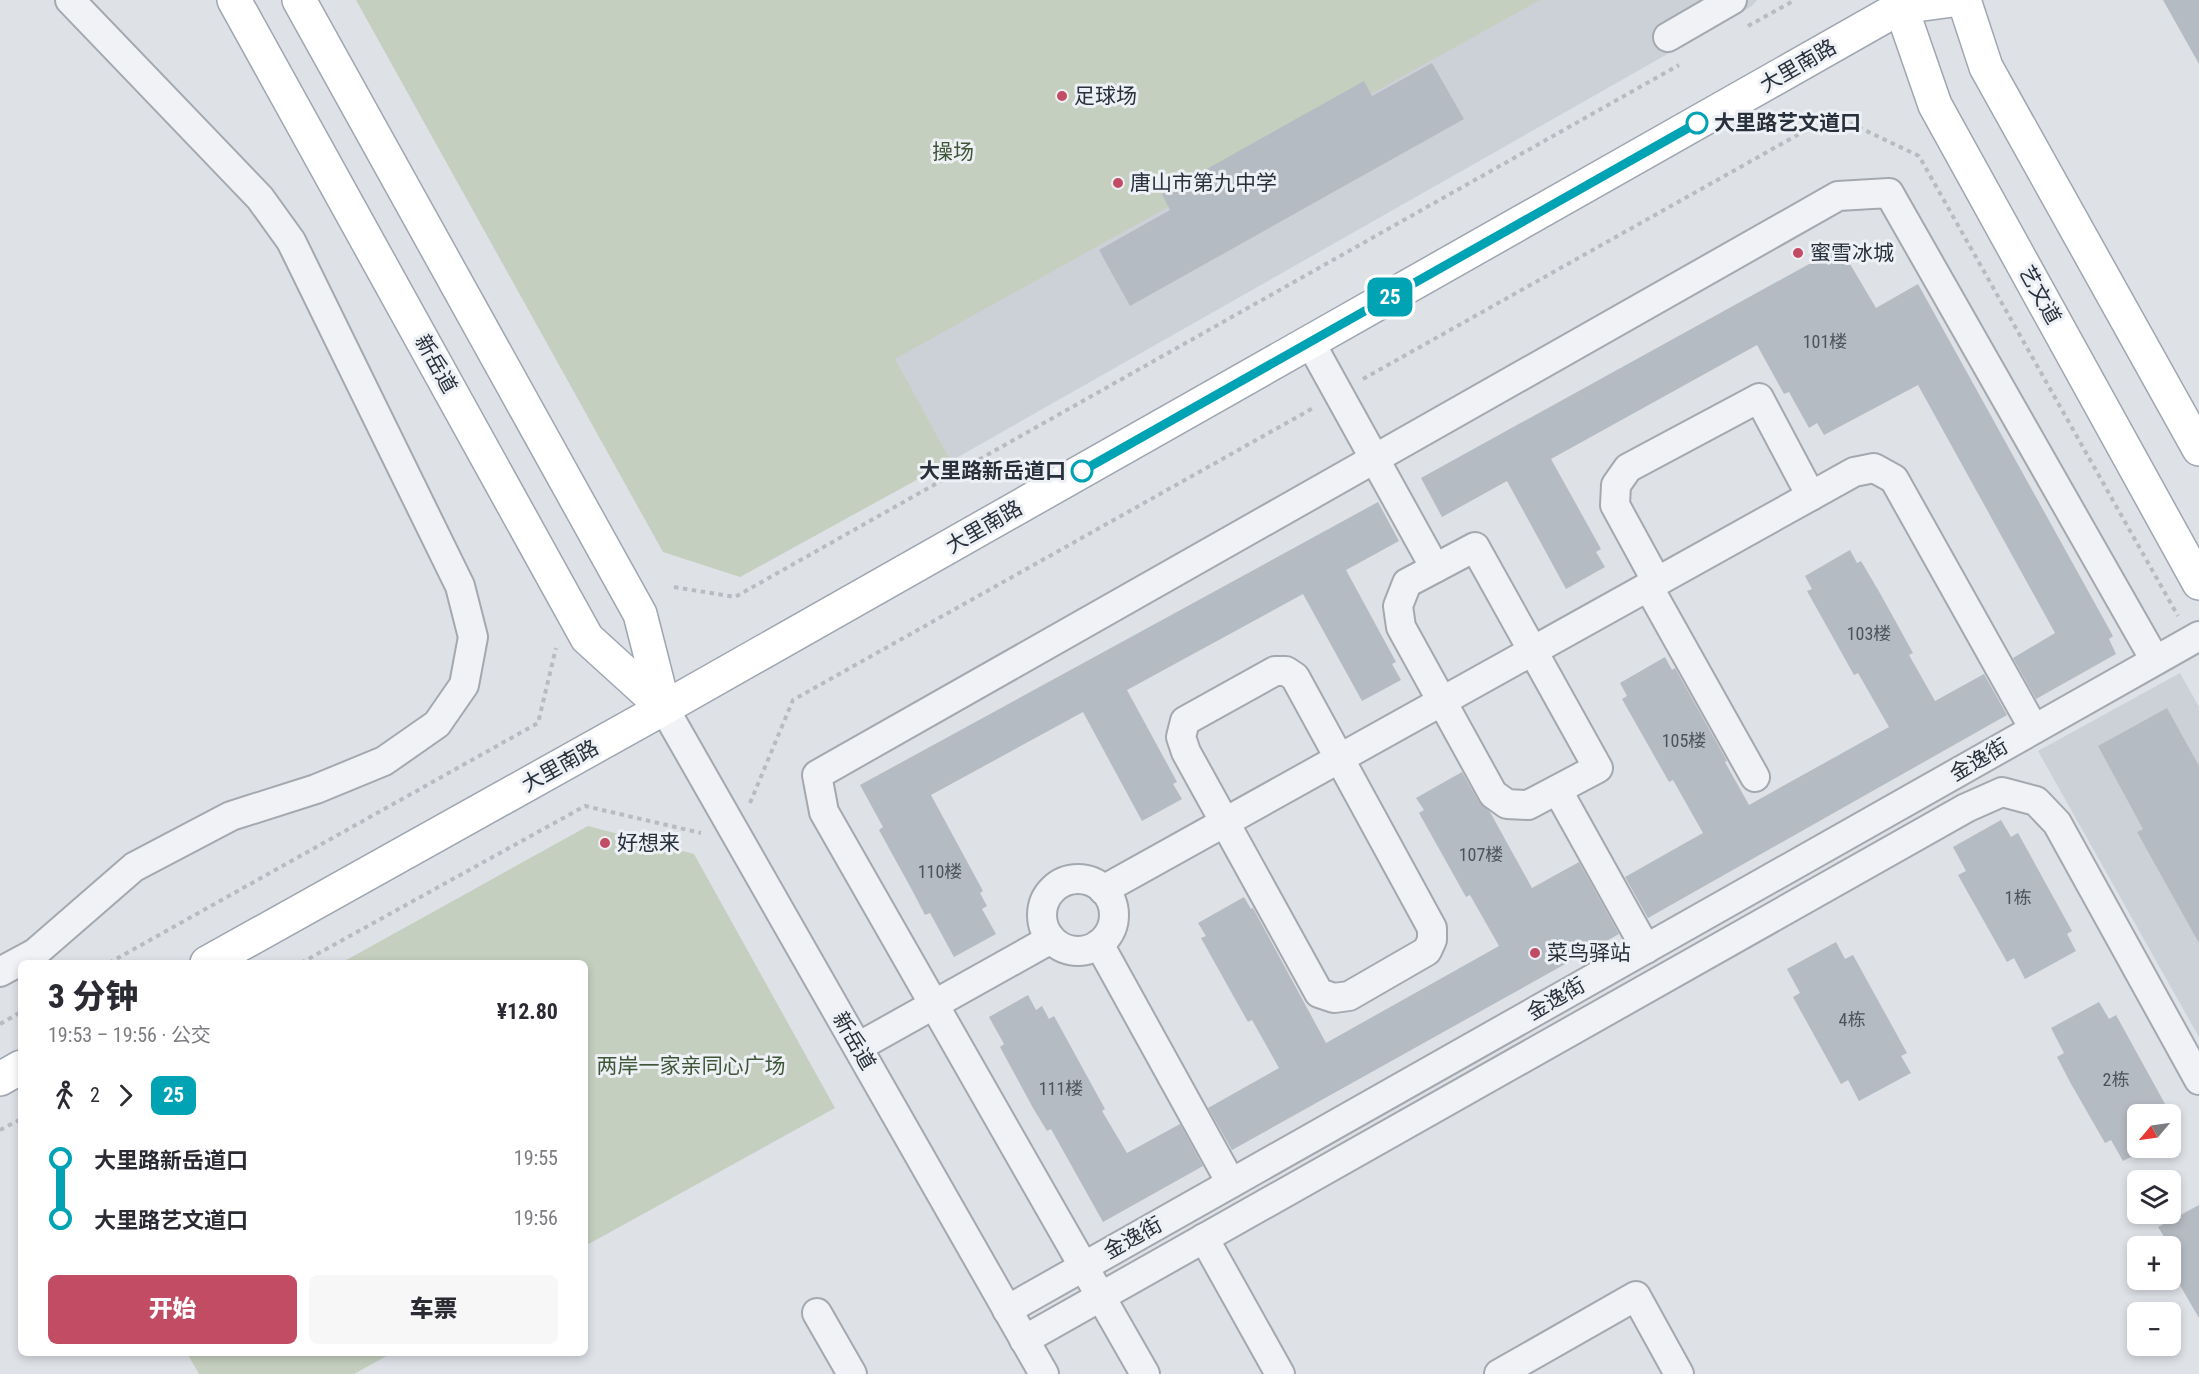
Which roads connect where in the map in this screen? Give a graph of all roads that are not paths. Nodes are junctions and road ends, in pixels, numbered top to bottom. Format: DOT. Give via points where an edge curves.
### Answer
graph roads {
  1 [pos="70,0"];
  2 [pos="234,0"];
  3 [pos="299,0"];
  4 [pos="1732,0"];
  5 [pos="1953,0"];
  6 [pos="1964,0"];
  7 [pos="1901,4"];
  8 [pos="1668,37"];
  9 [pos="1310,342"];
  10 [pos="2199,449"];
  11 [pos="1375,458"];
  12 [pos="1811,496"];
  13 [pos="1436,568"];
  14 [pos="2199,583"];
  15 [pos="1653,584"];
  16 [pos="2195,638"];
  17 [pos="1533,651"];
  18 [pos="2155,660"];
  19 [pos="1441,702"];
  20 [pos="664,708"];
  21 [pos="2034,729"];
  22 [pos="1340,759"];
  23 [pos="1755,777"];
  24 [pos="1558,791"];
  25 [pos="1225,823"];
  26 [pos="1103,890"];
  27 [pos="1051,939"];
  28 [pos="1099,944"];
  29 [pos="1646,949"];
  30 [pos="22,960"];
  31 [pos="212,960"];
  32 [pos="18,962"];
  33 [pos="0,972"];
  34 [pos="933,1005"];
  35 [pos="858,1047"];
  36 [pos="18,1069"];
  37 [pos="0,1079"];
  38 [pos="2199,1080"];
  39 [pos="1231,1183"];
  40 [pos="1204,1238"];
  41 [pos="1082,1267"];
  42 [pos="1101,1297"];
  43 [pos="1007,1310"];
  44 [pos="817,1313"];
  45 [pos="1024,1340"];
  46 [pos="852,1374"];
  47 [pos="1044,1374"];
  48 [pos="1145,1374"];
  49 [pos="1280,1374"];
  50 [pos="1499,1374"];
  51 [pos="1679,1374"];
  1 -- 30 [label="street" via="260,198 291,241 460,586 473,637 464,685 437,724 384,761 316,789 231,816 134,867"];
  2 -- 20 [label="main road, 新岳道" via="587,638"];
  3 -- 20 [label="main road, 新岳道" via="640,614"];
  4 -- 8 [label="street"];
  5 -- 7 [label="main road, 大里南路"];
  6 -- 10 [label="main road" via="1986,67"];
  7 -- 9 [label="main road, 大里南路"];
  7 -- 14 [label="main road, 艺文道" via="1935,105"];
  9 -- 11 [label="street"];
  9 -- 20 [label="main road, 大里南路"];
  11 -- 13 [label="street"];
  11 -- 18 [label="street" via="1838,196 1889,193"];
  11 -- 34 [label="street" via="817,775 824,812"];
  12 -- 15 [label="street"];
  12 -- 15 [label="street" via="1759,398 1628,468 1616,485 1615,505"];
  12 -- 21 [label="street" via="1854,472 1874,468 1894,479"];
  13 -- 17 [label="street" via="1475,547"];
  13 -- 19 [label="street" via="1407,583 1398,606 1401,627"];
  15 -- 17 [label="street"];
  15 -- 23 [label="street"];
  16 -- 18 [label="street, 金逸街"];
  17 -- 19 [label="street"];
  17 -- 24 [label="street" via="1598,768"];
  18 -- 21 [label="street, 金逸街"];
  19 -- 22 [label="street"];
  19 -- 24 [label="street" via="1493,794 1508,804 1528,805"];
  20 -- 31 [label="main road, 大里南路"];
  20 -- 35 [label="street, 新岳道"];
  21 -- 29 [label="street, 金逸街"];
  22 -- 25 [label="street"];
  22 -- 25 [label="street" via="1295,677 1286,670 1275,671 1185,721 1181,737 1186,752"];
  22 -- 25 [label="street" via="1432,928 1427,951 1348,996 1334,998 1319,993"];
  24 -- 29 [label="street"];
  25 -- 26 [label="street"];
  26 -- 27 [label="street" via="1082,879 1053,889 1043,904 1041,916"];
  26 -- 28 [label="street" via="1113,912 1112,924"];
  27 -- 28 [label="street" via="1068,950 1090,949"];
  27 -- 34 [label="street"];
  28 -- 39 [label="street"];
  29 -- 39 [label="street, 金逸街"];
  32 -- 33 [label="street"];
  34 -- 35 [label="street"];
  34 -- 41 [label="street"];
  35 -- 43 [label="street, 新岳道"];
  36 -- 37 [label="main road"];
  38 -- 40 [label="street" via="2057,823 2036,801 2002,792 1955,813"];
  39 -- 41 [label="street, 金逸街"];
  40 -- 42 [label="street"];
  40 -- 49 [label="street"];
  41 -- 42 [label="street"];
  41 -- 43 [label="street, 金逸街"];
  42 -- 45 [label="street"];
  42 -- 48 [label="street"];
  43 -- 45 [label="street, 新岳道"];
  44 -- 46 [label="street"];
  45 -- 47 [label="street, 新岳道"];
  50 -- 51 [label="street" via="1636,1296"];
}
